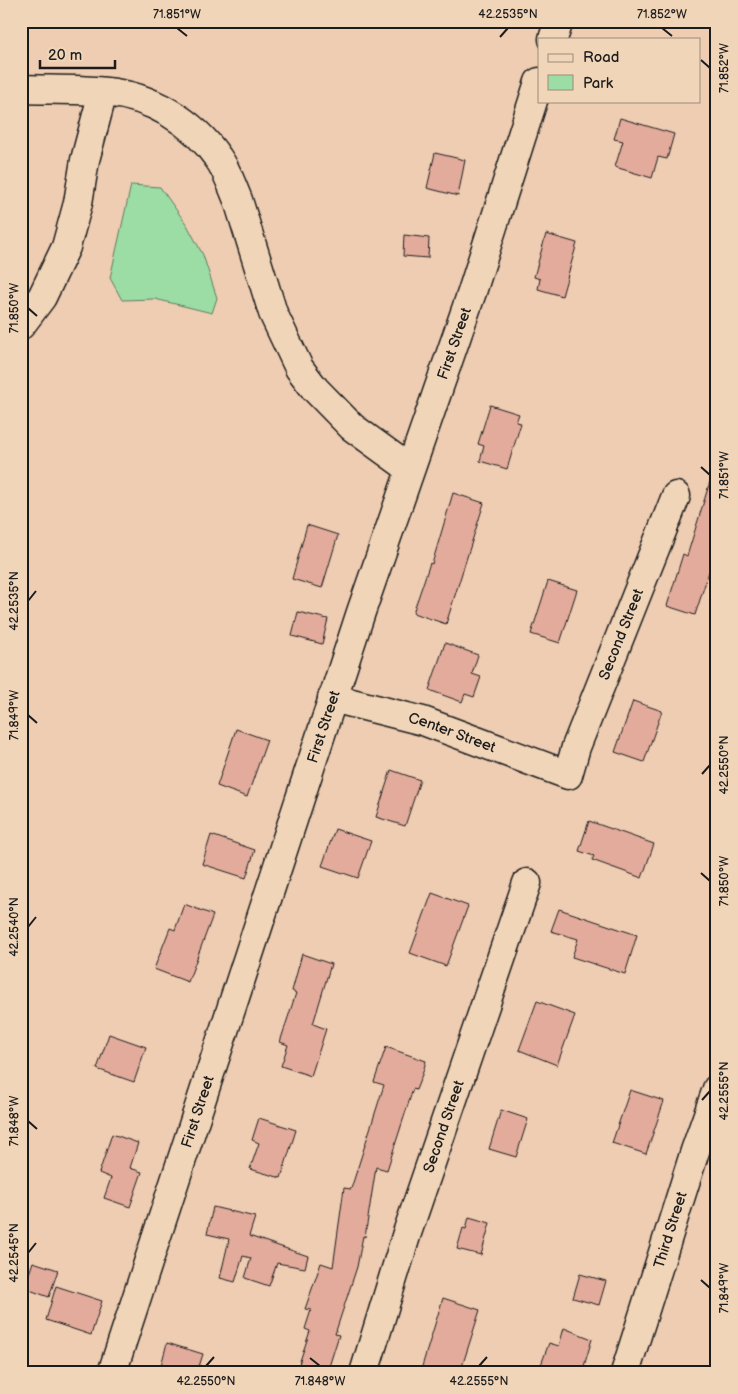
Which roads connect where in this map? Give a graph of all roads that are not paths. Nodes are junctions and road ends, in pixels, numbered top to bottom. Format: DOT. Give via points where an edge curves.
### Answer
graph roads {
  1 [pos="559,21"];
  2 [pos="553,38"];
  3 [pos="538,85"];
  4 [pos="21,89"];
  5 [pos="103,92"];
  6 [pos="21,325"];
  7 [pos="410,469"];
  8 [pos="676,496"];
  9 [pos="332,698"];
  10 [pos="568,775"];
  11 [pos="527,882"];
  12 [pos="717,1089"];
  13 [pos="112,1373"];
  14 [pos="364,1373"];
  15 [pos="625,1373"];
  1 -- 2 [label="street"];
  3 -- 7 [label="street, First Street" via="472,292"];
  4 -- 5 [label="street"];
  5 -- 6 [label="street" via="66,248 42,297"];
  5 -- 7 [label="street" via="154,104 180,120 210,148 226,171 238,200 273,313 299,368 352,427"];
  7 -- 9 [label="street, First Street"];
  8 -- 10 [label="street, Second Street"];
  9 -- 10 [label="street, Center Street" via="423,721"];
  9 -- 13 [label="street, First Street"];
  11 -- 14 [label="street, Second Street" via="406,1236"];
  12 -- 15 [label="street, Third Street"];
}
